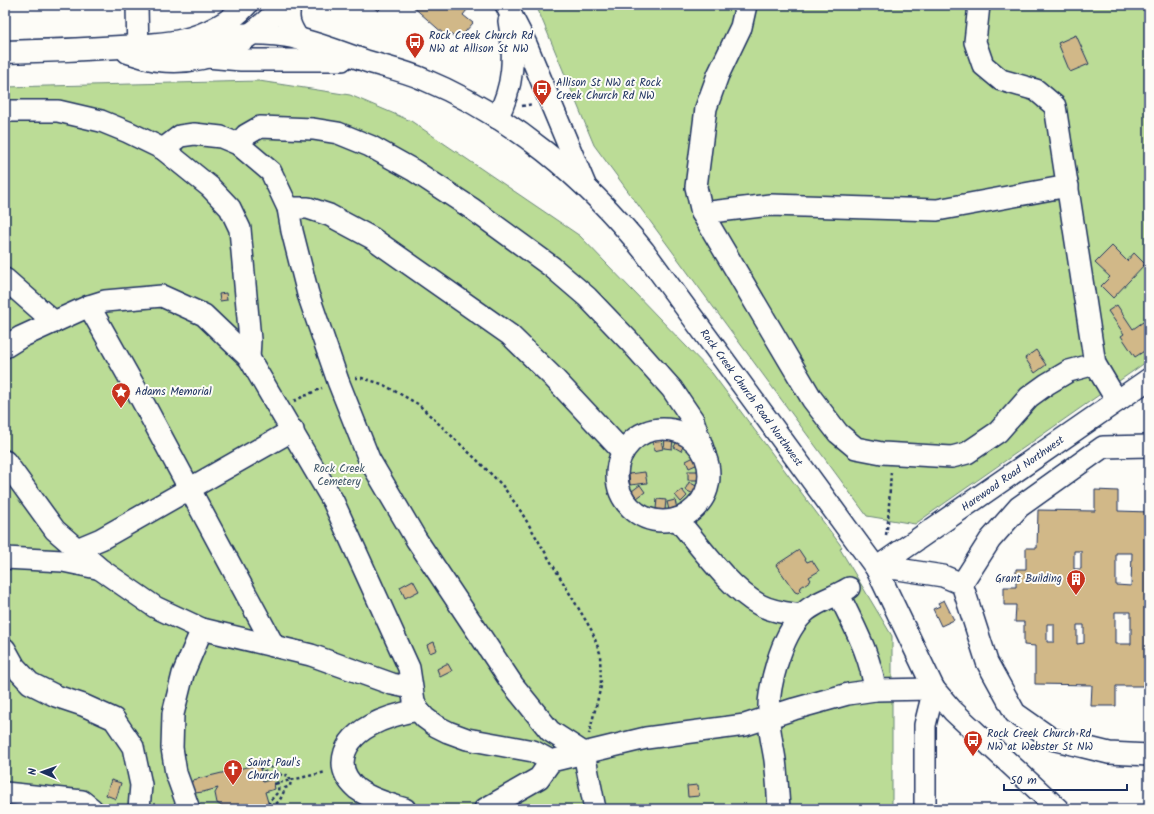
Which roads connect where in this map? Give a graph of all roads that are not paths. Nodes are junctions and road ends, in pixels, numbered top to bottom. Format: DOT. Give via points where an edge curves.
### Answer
graph roads {
  1 [pos="137,5"];
  2 [pos="246,5"];
  3 [pos="283,5"];
  4 [pos="290,5"];
  5 [pos="505,5"];
  6 [pos="746,5"];
  7 [pos="979,5"];
  8 [pos="252,34"];
  9 [pos="297,38"];
  10 [pos="185,40"];
  11 [pos="138,50"];
  12 [pos="5,52"];
  13 [pos="207,57"];
  14 [pos="373,63"];
  15 [pos="5,111"];
  16 [pos="497,118"];
  17 [pos="238,144"];
  18 [pos="162,149"];
  19 [pos="1068,186"];
  20 [pos="587,189"];
  21 [pos="288,208"];
  22 [pos="702,213"];
  23 [pos="5,279"];
  24 [pos="89,306"];
  25 [pos="54,322"];
  26 [pos="5,346"];
  27 [pos="249,358"];
  28 [pos="1095,364"];
  29 [pos="1149,379"];
  30 [pos="1117,401"];
  31 [pos="293,430"];
  32 [pos="1149,446"];
  33 [pos="623,452"];
  34 [pos="705,455"];
  35 [pos="5,461"];
  36 [pos="189,489"];
  37 [pos="677,519"];
  38 [pos="77,549"];
  39 [pos="5,558"];
  40 [pos="100,568"];
  41 [pos="876,568"];
  42 [pos="962,584"];
  43 [pos="802,615"];
  44 [pos="202,629"];
  45 [pos="274,646"];
  46 [pos="5,649"];
  47 [pos="412,688"];
  48 [pos="934,689"];
  49 [pos="875,690"];
  50 [pos="418,710"];
  51 [pos="769,717"];
  52 [pos="584,753"];
  53 [pos="1149,754"];
  54 [pos="551,761"];
  55 [pos="5,793"];
  56 [pos="92,809"];
  57 [pos="139,809"];
  58 [pos="189,809"];
  59 [pos="405,809"];
  60 [pos="484,809"];
  61 [pos="595,809"];
  62 [pos="779,809"];
  63 [pos="925,809"];
  64 [pos="1058,809"];
  1 -- 11 [label="street"];
  2 -- 10 [label="main road" via="229,20"];
  3 -- 8 [label="main road"];
  4 -- 9 [label="main road" via="289,25"];
  5 -- 16 [label="street" via="510,31 512,72"];
  5 -- 20 [label="street" via="526,44"];
  6 -- 22 [label="street" via="741,27 718,75 706,108 696,187"];
  7 -- 19 [label="street" via="975,42 982,65 1001,80 1036,90 1055,106"];
  8 -- 9 [label="street, Rock Creek Church Road Northwest"];
  8 -- 10 [label="street, Rock Creek Church Road Northwest"];
  8 -- 13 [label="main road" via="232,47"];
  9 -- 14 [label="street, Rock Creek Church Road Northwest"];
  10 -- 11 [label="main road"];
  11 -- 12 [label="main road" via="113,48"];
  11 -- 13 [label="main road" via="157,60 180,61"];
  13 -- 14 [label="street, Rock Creek Church Road Northwest" via="333,59"];
  14 -- 16 [label="street, Rock Creek Church Road Northwest" via="400,70 451,91"];
  15 -- 18 [label="street" via="58,111 79,115 128,132"];
  16 -- 20 [label="street, Rock Creek Church Road Northwest" via="543,151"];
  17 -- 18 [label="street" via="221,137 194,134 180,136"];
  17 -- 21 [label="street" via="271,172"];
  17 -- 34 [label="street" via="246,135 260,127 338,132 401,163 471,208 552,267 587,297 632,344 672,389 693,420"];
  18 -- 27 [label="street" via="210,187 230,208 240,229 250,340"];
  19 -- 22 [label="street" via="937,210 770,205"];
  19 -- 28 [label="street"];
  20 -- 41 [label="street, Rock Creek Church Road Northwest" via="610,211 644,251"];
  21 -- 33 [label="street" via="308,208 329,215 372,238 510,335"];
  21 -- 52 [label="street" via="308,294 369,460 416,539 513,685 550,731"];
  22 -- 28 [label="street" via="812,399 838,433 856,448 882,453 952,456 966,453 998,432 1029,397 1047,384 1069,371"];
  23 -- 25 [label="street"];
  24 -- 25 [label="street"];
  24 -- 27 [label="street" via="105,301 162,296 204,315"];
  24 -- 36 [label="street"];
  25 -- 26 [label="street"];
  27 -- 31 [label="street"];
  28 -- 30 [label="street"];
  29 -- 30 [label="street, Harewood Road Northwest"];
  30 -- 41 [label="street, Harewood Road Northwest"];
  31 -- 36 [label="street"];
  31 -- 47 [label="street" via="333,501 409,668"];
  32 -- 42 [label="street" via="1103,447 1019,507 990,540"];
  33 -- 34 [label="street" via="637,437 657,429 668,429 679,431 696,442"];
  33 -- 37 [label="street" via="617,474 619,490 627,504 635,512 649,519"];
  34 -- 37 [label="street" via="709,475 707,489 694,509"];
  35 -- 38 [label="street" via="55,530"];
  36 -- 38 [label="street" via="101,539"];
  36 -- 45 [label="street"];
  37 -- 43 [label="street" via="726,578 741,591 760,605 776,611"];
  38 -- 40 [label="street"];
  39 -- 40 [label="street" via="63,561"];
  40 -- 44 [label="street" via="155,607"];
  41 -- 42 [label="street" via="943,576"];
  41 -- 48 [label="street, Rock Creek Church Road Northwest"];
  42 -- 53 [label="street" via="987,662 1015,713 1052,739 1109,753"];
  43 -- 49 [label="street" via="818,603 843,591 843,603 868,657"];
  43 -- 51 [label="street" via="786,640 777,663"];
  44 -- 45 [label="street"];
  44 -- 58 [label="street" via="183,674 173,714 172,748 176,773"];
  45 -- 47 [label="street"];
  46 -- 57 [label="street" via="15,667 30,683 114,719 133,747 141,785"];
  47 -- 50 [label="street"];
  48 -- 49 [label="street"];
  48 -- 63 [label="street" via="925,725"];
  48 -- 64 [label="street, Rock Creek Church Road Northwest" via="953,711"];
  49 -- 51 [label="street" via="848,694"];
  50 -- 54 [label="street" via="425,718 448,732 474,740 533,751"];
  50 -- 59 [label="street" via="393,716 369,726 352,740 344,754 346,776 358,789 380,801"];
  51 -- 52 [label="street" via="745,725 646,738"];
  51 -- 62 [label="street"];
  52 -- 54 [label="street"];
  52 -- 61 [label="street"];
  54 -- 60 [label="street" via="539,778"];
  55 -- 56 [label="street" via="82,801"];
}
